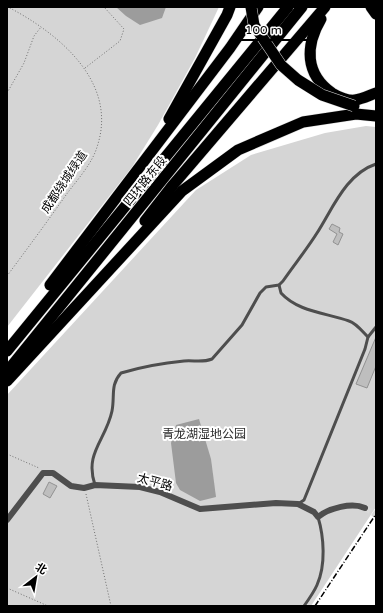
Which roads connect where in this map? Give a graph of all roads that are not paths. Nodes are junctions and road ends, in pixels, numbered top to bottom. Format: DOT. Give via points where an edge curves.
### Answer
graph roads {
  1 [pos="230,7"];
  2 [pos="251,7"];
  3 [pos="258,7"];
  4 [pos="288,7"];
  5 [pos="302,7"];
  6 [pos="326,7"];
  7 [pos="329,7"];
  8 [pos="371,7"];
  9 [pos="376,14"];
  10 [pos="376,93"];
  11 [pos="376,110"];
  12 [pos="376,116"];
  13 [pos="143,163"];
  14 [pos="376,164"];
  15 [pos="106,273"];
  16 [pos="279,284"];
  17 [pos="376,327"];
  18 [pos="368,337"];
  19 [pos="7,341"];
  20 [pos="7,351"];
  21 [pos="7,372"];
  22 [pos="7,381"];
  23 [pos="95,485"];
  24 [pos="298,504"];
  25 [pos="365,508"];
  26 [pos="318,517"];
  27 [pos="7,520"];
  28 [pos="304,606"];
  1 -- 13 [label="highway" via="205,57"];
  2 -- 11 [label="highway, bridge" via="254,25 281,65 298,80 322,95 354,106"];
  3 -- 13 [label="highway"];
  4 -- 20 [label="highway, 四环路东段"];
  5 -- 21 [label="highway, 四环路东段"];
  6 -- 15 [label="highway" via="173,185"];
  7 -- 10 [label="highway" via="315,29 310,50 313,74 323,86 337,96 355,100"];
  8 -- 9 [label="highway"];
  12 -- 15 [label="highway" via="356,114 303,122 238,150 182,191"];
  13 -- 19 [label="highway"];
  14 -- 16 [label="lane" via="366,167 336,199 317,233"];
  15 -- 22 [label="highway"];
  16 -- 18 [label="lane" via="281,293 295,304 351,321"];
  16 -- 23 [label="lane" via="266,287 260,293 242,324 212,359 205,362 185,360 121,372 113,384 112,410 92,459 91,473"];
  17 -- 18 [label="lane"];
  18 -- 24 [label="lane" via="304,500"];
  23 -- 24 [label="street, 太平路" via="140,487 160,492 200,509 276,503"];
  23 -- 27 [label="street, 太平路" via="84,488 71,486 53,473 43,474"];
  24 -- 26 [label="street, 太平路" via="314,512"];
  25 -- 26 [label="street" via="355,505 339,508"];
  26 -- 28 [label="lane" via="323,556 322,571 317,586"];
}
